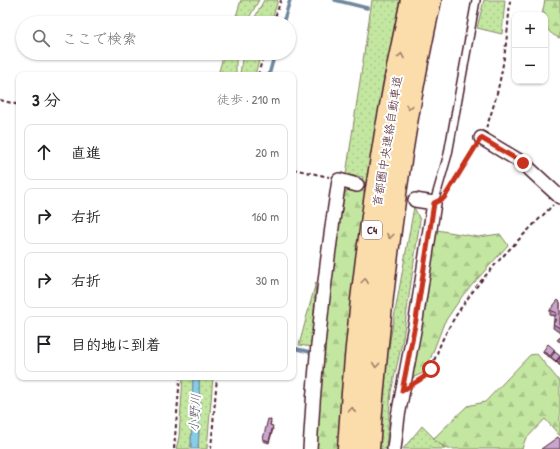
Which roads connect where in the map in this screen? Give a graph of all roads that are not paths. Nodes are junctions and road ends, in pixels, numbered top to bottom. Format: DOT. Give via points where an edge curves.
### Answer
graph roads {
  1 [pos="412,0"];
  2 [pos="430,0"];
  3 [pos="476,0"];
  4 [pos="481,138"];
  5 [pos="357,185"];
  6 [pos="559,199"];
  7 [pos="415,200"];
  8 [pos="434,203"];
  9 [pos="310,449"];
  10 [pos="349,449"];
  11 [pos="368,449"];
  12 [pos="394,449"];
  10 -- 1 [label="highway, 首都圏中央連絡自動車道 / C4, one-way" via="365,278 393,99"];
  2 -- 11 [label="highway, 首都圏中央連絡自動車道 / C4, one-way" via="397,176"];
  3 -- 8 [label="lane" via="448,154"];
  4 -- 6 [label="street" via="523,163"];
  5 -- 9 [label="street" via="339,180 329,245"];
  7 -- 8 [label="street"];
  8 -- 12 [label="street"];
}
